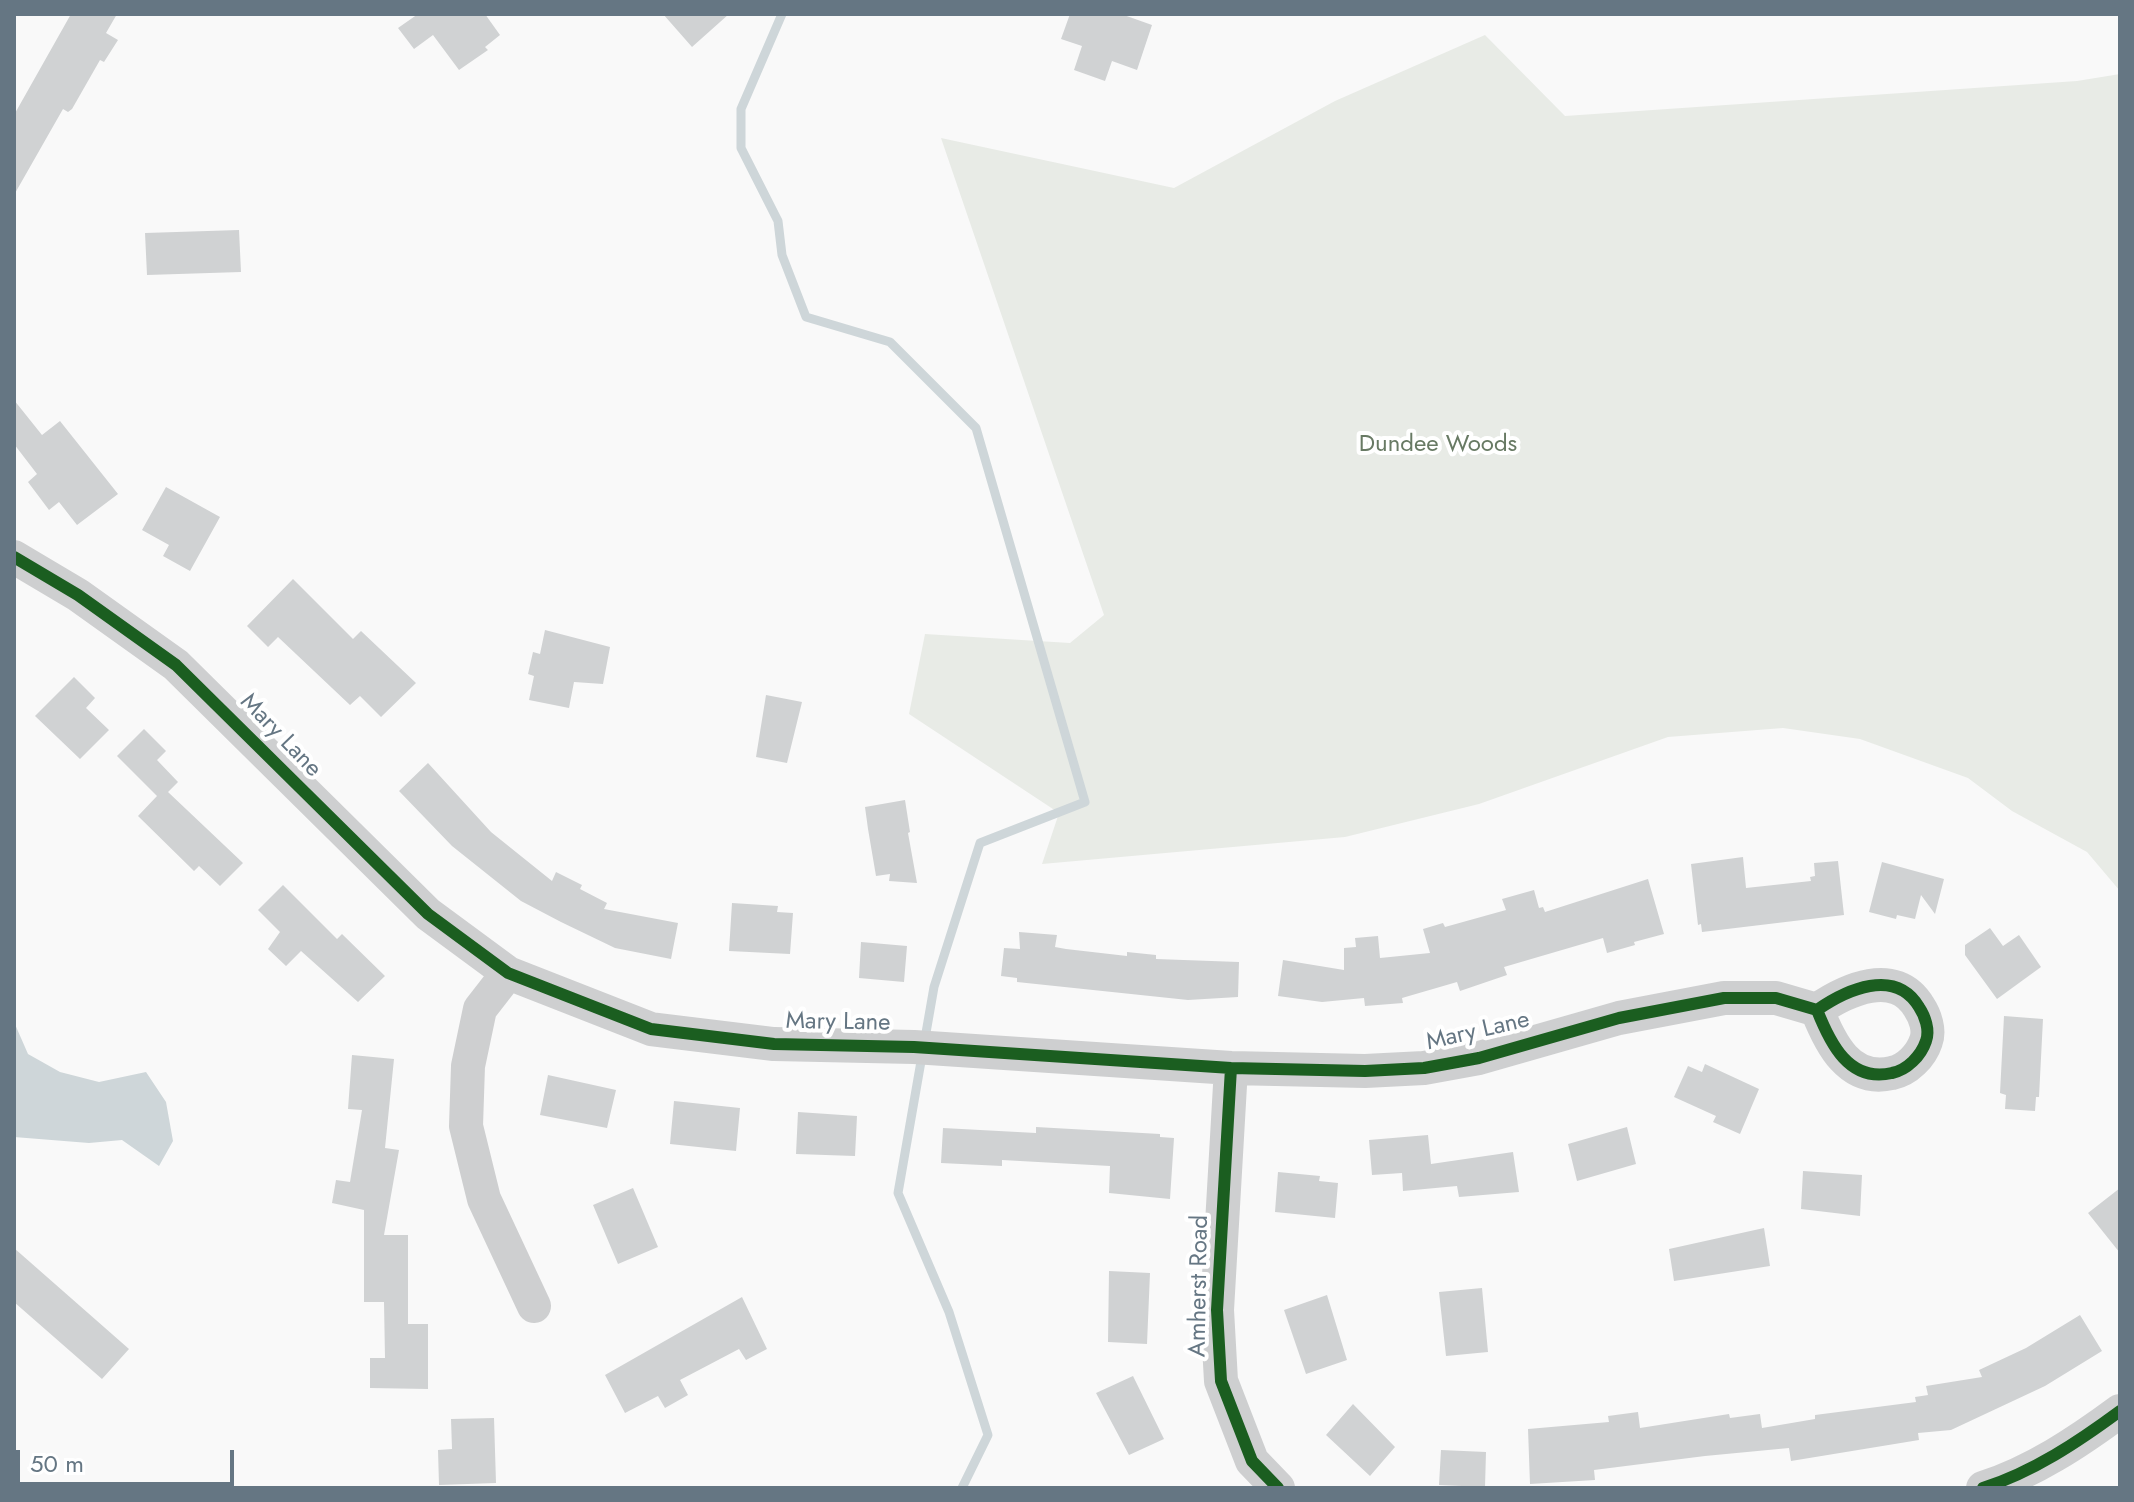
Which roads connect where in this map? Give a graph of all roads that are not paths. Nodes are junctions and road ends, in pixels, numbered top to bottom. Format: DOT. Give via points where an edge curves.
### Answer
graph roads {
  1 [pos="14,557"];
  2 [pos="508,973"];
  3 [pos="1817,1010"];
  4 [pos="1231,1068"];
  5 [pos="534,1306"];
  6 [pos="2120,1411"];
  7 [pos="1278,1488"];
  8 [pos="1983,1488"];
  1 -- 2 [label="street, Mary Lane" via="176,665 428,914"];
  2 -- 4 [label="street, Mary Lane" via="651,1029 774,1044 928,1048"];
  2 -- 5 [label="street" via="480,1009 468,1066 466,1126 484,1199"];
  3 -- 4 [label="street, Mary Lane" via="1776,998 1724,998 1619,1018 1424,1068"];
  4 -- 7 [label="street, Amherst Road" via="1217,1310 1221,1381 1252,1461"];
  6 -- 8 [label="street" via="2079,1441"];
}
